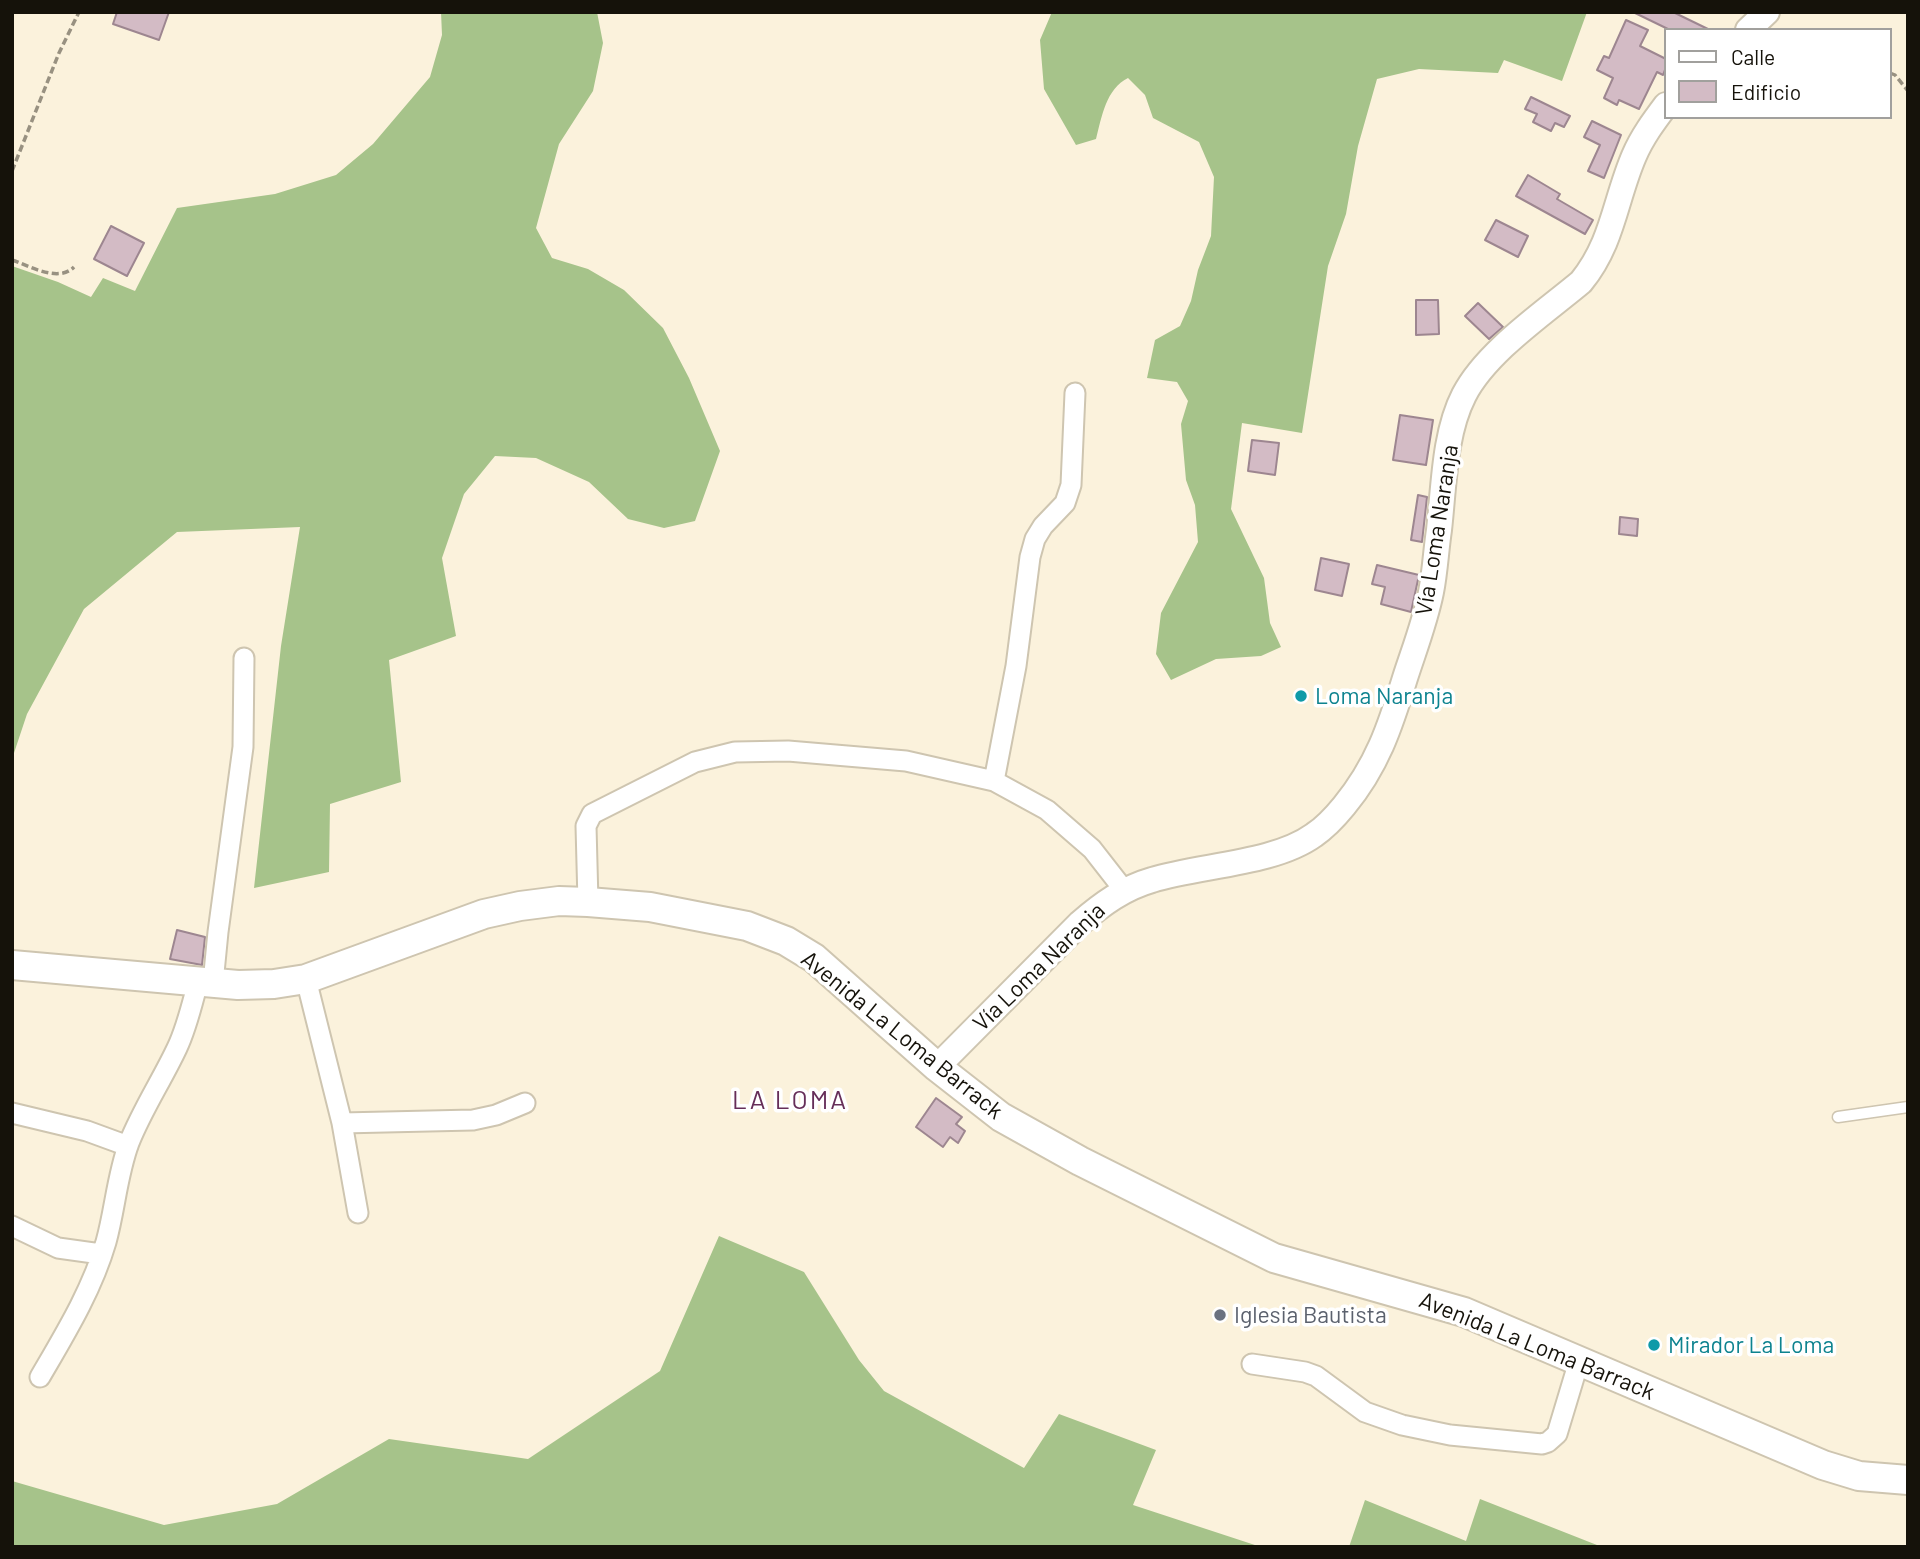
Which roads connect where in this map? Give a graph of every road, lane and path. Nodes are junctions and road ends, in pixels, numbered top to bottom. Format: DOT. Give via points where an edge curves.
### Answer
graph roads {
  1 [pos="79,12"];
  2 [pos="1767,12"];
  3 [pos="1750,28"];
  4 [pos="1892,74"];
  5 [pos="1908,90"];
  6 [pos="1664,108"];
  7 [pos="12,172"];
  8 [pos="12,260"];
  9 [pos="74,267"];
  10 [pos="1074,393"];
  11 [pos="244,658"];
  12 [pos="994,781"];
  13 [pos="1124,890"];
  14 [pos="588,901"];
  15 [pos="12,965"];
  16 [pos="306,979"];
  17 [pos="205,982"];
  18 [pos="937,1067"];
  19 [pos="525,1102"];
  20 [pos="1908,1107"];
  21 [pos="12,1114"];
  22 [pos="1838,1117"];
  23 [pos="342,1123"];
  24 [pos="128,1146"];
  25 [pos="358,1213"];
  26 [pos="12,1226"];
  27 [pos="101,1254"];
  28 [pos="1579,1361"];
  29 [pos="1252,1364"];
  30 [pos="40,1377"];
  31 [pos="1908,1480"];
  1 -- 7 [label="path"];
  2 -- 3 [label="street"];
  4 -- 5 [label="path"];
  6 -- 13 [label="street, Vía Loma Naranja" via="1634,155 1603,250 1592,268 1499,351 1464,396 1453,428 1427,612 1386,738 1366,777 1313,837 1255,857"];
  8 -- 9 [label="path" via="55,274 64,275"];
  10 -- 12 [label="street" via="1071,485 1066,503 1035,539 1030,557"];
  11 -- 17 [label="street" via="243,747 218,932"];
  12 -- 13 [label="street" via="1071,829"];
  12 -- 14 [label="street" via="906,761 829,753 715,755 592,814 586,826"];
  13 -- 18 [label="street, Vía Loma Naranja" via="1080,923"];
  14 -- 16 [label="main road, Avenida La Loma Barrack" via="559,901 484,914"];
  14 -- 18 [label="main road, Avenida La Loma Barrack" via="699,916 747,926 786,941 814,958"];
  15 -- 17 [label="main road, Avenida La Loma Barrack"];
  16 -- 17 [label="main road, Avenida La Loma Barrack" via="274,984"];
  16 -- 23 [label="street"];
  17 -- 24 [label="street"];
  18 -- 28 [label="main road, Avenida La Loma Barrack" via="1033,1137 1274,1258 1435,1302"];
  19 -- 23 [label="street" via="473,1120"];
  20 -- 22 [label="lane"];
  21 -- 24 [label="street" via="87,1131"];
  23 -- 25 [label="street"];
  24 -- 27 [label="street"];
  26 -- 27 [label="street" via="58,1248"];
  27 -- 30 [label="street" via="91,1284"];
  28 -- 29 [label="street" via="1557,1434 1542,1444 1402,1425 1365,1412 1305,1371"];
  28 -- 31 [label="main road, Avenida La Loma Barrack" via="1823,1465 1859,1476"];
}
